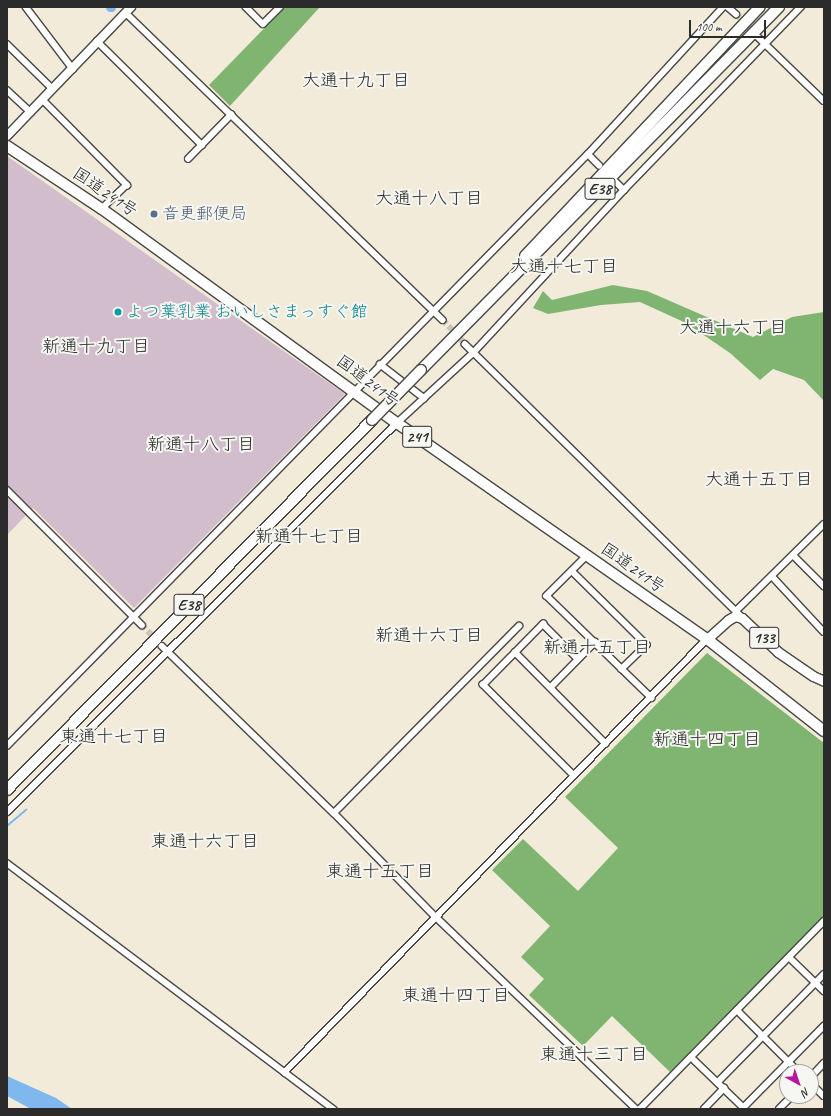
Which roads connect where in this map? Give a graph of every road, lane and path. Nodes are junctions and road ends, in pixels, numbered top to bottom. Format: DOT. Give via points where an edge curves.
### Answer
graph roads {
  1 [pos="26,7"];
  2 [pos="246,7"];
  3 [pos="280,7"];
  4 [pos="723,7"];
  5 [pos="728,7"];
  6 [pos="760,7"];
  7 [pos="779,7"];
  8 [pos="801,7"];
  9 [pos="128,10"];
  10 [pos="736,14"];
  11 [pos="756,36"];
  12 [pos="97,41"];
  13 [pos="7,44"];
  14 [pos="764,44"];
  15 [pos="73,69"];
  16 [pos="53,89"];
  17 [pos="7,90"];
  18 [pos="43,100"];
  19 [pos="824,101"];
  20 [pos="31,112"];
  21 [pos="231,114"];
  22 [pos="7,136"];
  23 [pos="202,144"];
  24 [pos="7,146"];
  25 [pos="588,154"];
  26 [pos="188,159"];
  27 [pos="599,165"];
  28 [pos="615,181"];
  29 [pos="624,190"];
  30 [pos="102,209"];
  31 [pos="435,310"];
  32 [pos="443,320"];
  33 [pos="465,344"];
  34 [pos="473,353"];
  35 [pos="380,364"];
  36 [pos="421,370"];
  37 [pos="354,391"];
  38 [pos="424,398"];
  39 [pos="397,423"];
  40 [pos="7,490"];
  41 [pos="824,524"];
  42 [pos="793,555"];
  43 [pos="588,556"];
  44 [pos="572,571"];
  45 [pos="772,576"];
  46 [pos="824,586"];
  47 [pos="740,614"];
  48 [pos="134,616"];
  49 [pos="142,625"];
  50 [pos="519,626"];
  51 [pos="824,632"];
  52 [pos="707,639"];
  53 [pos="595,642"];
  54 [pos="162,646"];
  55 [pos="168,651"];
  56 [pos="515,652"];
  57 [pos="578,659"];
  58 [pos="622,669"];
  59 [pos="824,680"];
  60 [pos="551,687"];
  61 [pos="652,698"];
  62 [pos="824,731"];
  63 [pos="606,744"];
  64 [pos="7,746"];
  65 [pos="574,776"];
  66 [pos="7,790"];
  67 [pos="7,812"];
  68 [pos="334,813"];
  69 [pos="7,863"];
  70 [pos="436,917"];
  71 [pos="824,921"];
  72 [pos="789,957"];
  73 [pos="824,974"];
  74 [pos="815,983"];
  75 [pos="824,991"];
  76 [pos="737,1010"];
  77 [pos="824,1026"];
  78 [pos="763,1036"];
  79 [pos="691,1057"];
  80 [pos="789,1062"];
  81 [pos="284,1073"];
  82 [pos="718,1082"];
  83 [pos="724,1088"];
  84 [pos="745,1108"];
  85 [pos="334,1109"];
  86 [pos="636,1109"];
  87 [pos="640,1109"];
  88 [pos="704,1109"];
  1 -- 15 [label="street"];
  2 -- 3 [label="street" via="263,24"];
  4 -- 25 [label="street"];
  5 -- 10 [label="street"];
  6 -- 36 [label="highway, E38"];
  7 -- 36 [label="highway, E38"];
  8 -- 14 [label="street"];
  9 -- 12 [label="street"];
  9 -- 21 [label="street"];
  11 -- 14 [label="street"];
  12 -- 15 [label="street"];
  12 -- 23 [label="street"];
  13 -- 16 [label="street"];
  14 -- 19 [label="street"];
  14 -- 29 [label="street"];
  15 -- 16 [label="street"];
  16 -- 18 [label="street"];
  17 -- 20 [label="street"];
  18 -- 20 [label="street"];
  18 -- 30 [label="street" via="127,185"];
  20 -- 22 [label="street"];
  21 -- 23 [label="street"];
  21 -- 31 [label="street"];
  23 -- 26 [label="street"];
  24 -- 30 [label="highway, 国道241号 / 241"];
  25 -- 27 [label="street"];
  25 -- 31 [label="street"];
  28 -- 29 [label="street"];
  29 -- 34 [label="street"];
  30 -- 37 [label="highway, 国道241号 / 241"];
  31 -- 32 [label="street"];
  31 -- 35 [label="street"];
  33 -- 34 [label="street"];
  34 -- 38 [label="street"];
  34 -- 47 [label="street"];
  35 -- 37 [label="street"];
  35 -- 38 [label="street"];
  36 -- 66 [label="highway, E38, bridge"];
  37 -- 39 [label="highway, 国道241号 / 241"];
  37 -- 48 [label="street"];
  38 -- 39 [label="street"];
  39 -- 43 [label="highway, 国道241号 / 241"];
  39 -- 55 [label="street"];
  40 -- 48 [label="street"];
  41 -- 42 [label="street"];
  42 -- 45 [label="street"];
  42 -- 46 [label="street"];
  43 -- 44 [label="street"];
  43 -- 52 [label="highway, 国道241号 / 241"];
  44 -- 53 [label="street" via="548,596"];
  44 -- 58 [label="street" via="647,645"];
  45 -- 47 [label="street"];
  45 -- 51 [label="street"];
  47 -- 52 [label="main road, 133" via="728,620"];
  47 -- 59 [label="main road, 133" via="778,652 813,676"];
  48 -- 49 [label="street"];
  48 -- 64 [label="street"];
  50 -- 68 [label="street"];
  52 -- 61 [label="street"];
  52 -- 62 [label="highway, 国道241号 / 241"];
  53 -- 57 [label="street"];
  53 -- 58 [label="street"];
  54 -- 55 [label="street"];
  55 -- 67 [label="street"];
  55 -- 68 [label="street"];
  56 -- 57 [label="street" via="543,624"];
  56 -- 60 [label="street"];
  56 -- 65 [label="street" via="483,685"];
  57 -- 60 [label="street"];
  58 -- 61 [label="street"];
  60 -- 63 [label="street"];
  61 -- 63 [label="street"];
  63 -- 65 [label="street"];
  65 -- 70 [label="street"];
  68 -- 70 [label="street"];
  69 -- 81 [label="street"];
  70 -- 81 [label="street"];
  70 -- 86 [label="street"];
  71 -- 72 [label="street"];
  72 -- 74 [label="street"];
  72 -- 76 [label="street"];
  73 -- 74 [label="street"];
  74 -- 75 [label="street"];
  74 -- 78 [label="street"];
  76 -- 78 [label="street"];
  76 -- 79 [label="street"];
  77 -- 80 [label="street"];
  78 -- 80 [label="street"];
  78 -- 82 [label="street"];
  79 -- 82 [label="street"];
  79 -- 87 [label="street"];
  80 -- 84 [label="street"];
  81 -- 85 [label="street"];
  82 -- 83 [label="street"];
  83 -- 84 [label="street"];
  83 -- 88 [label="street"];
}
